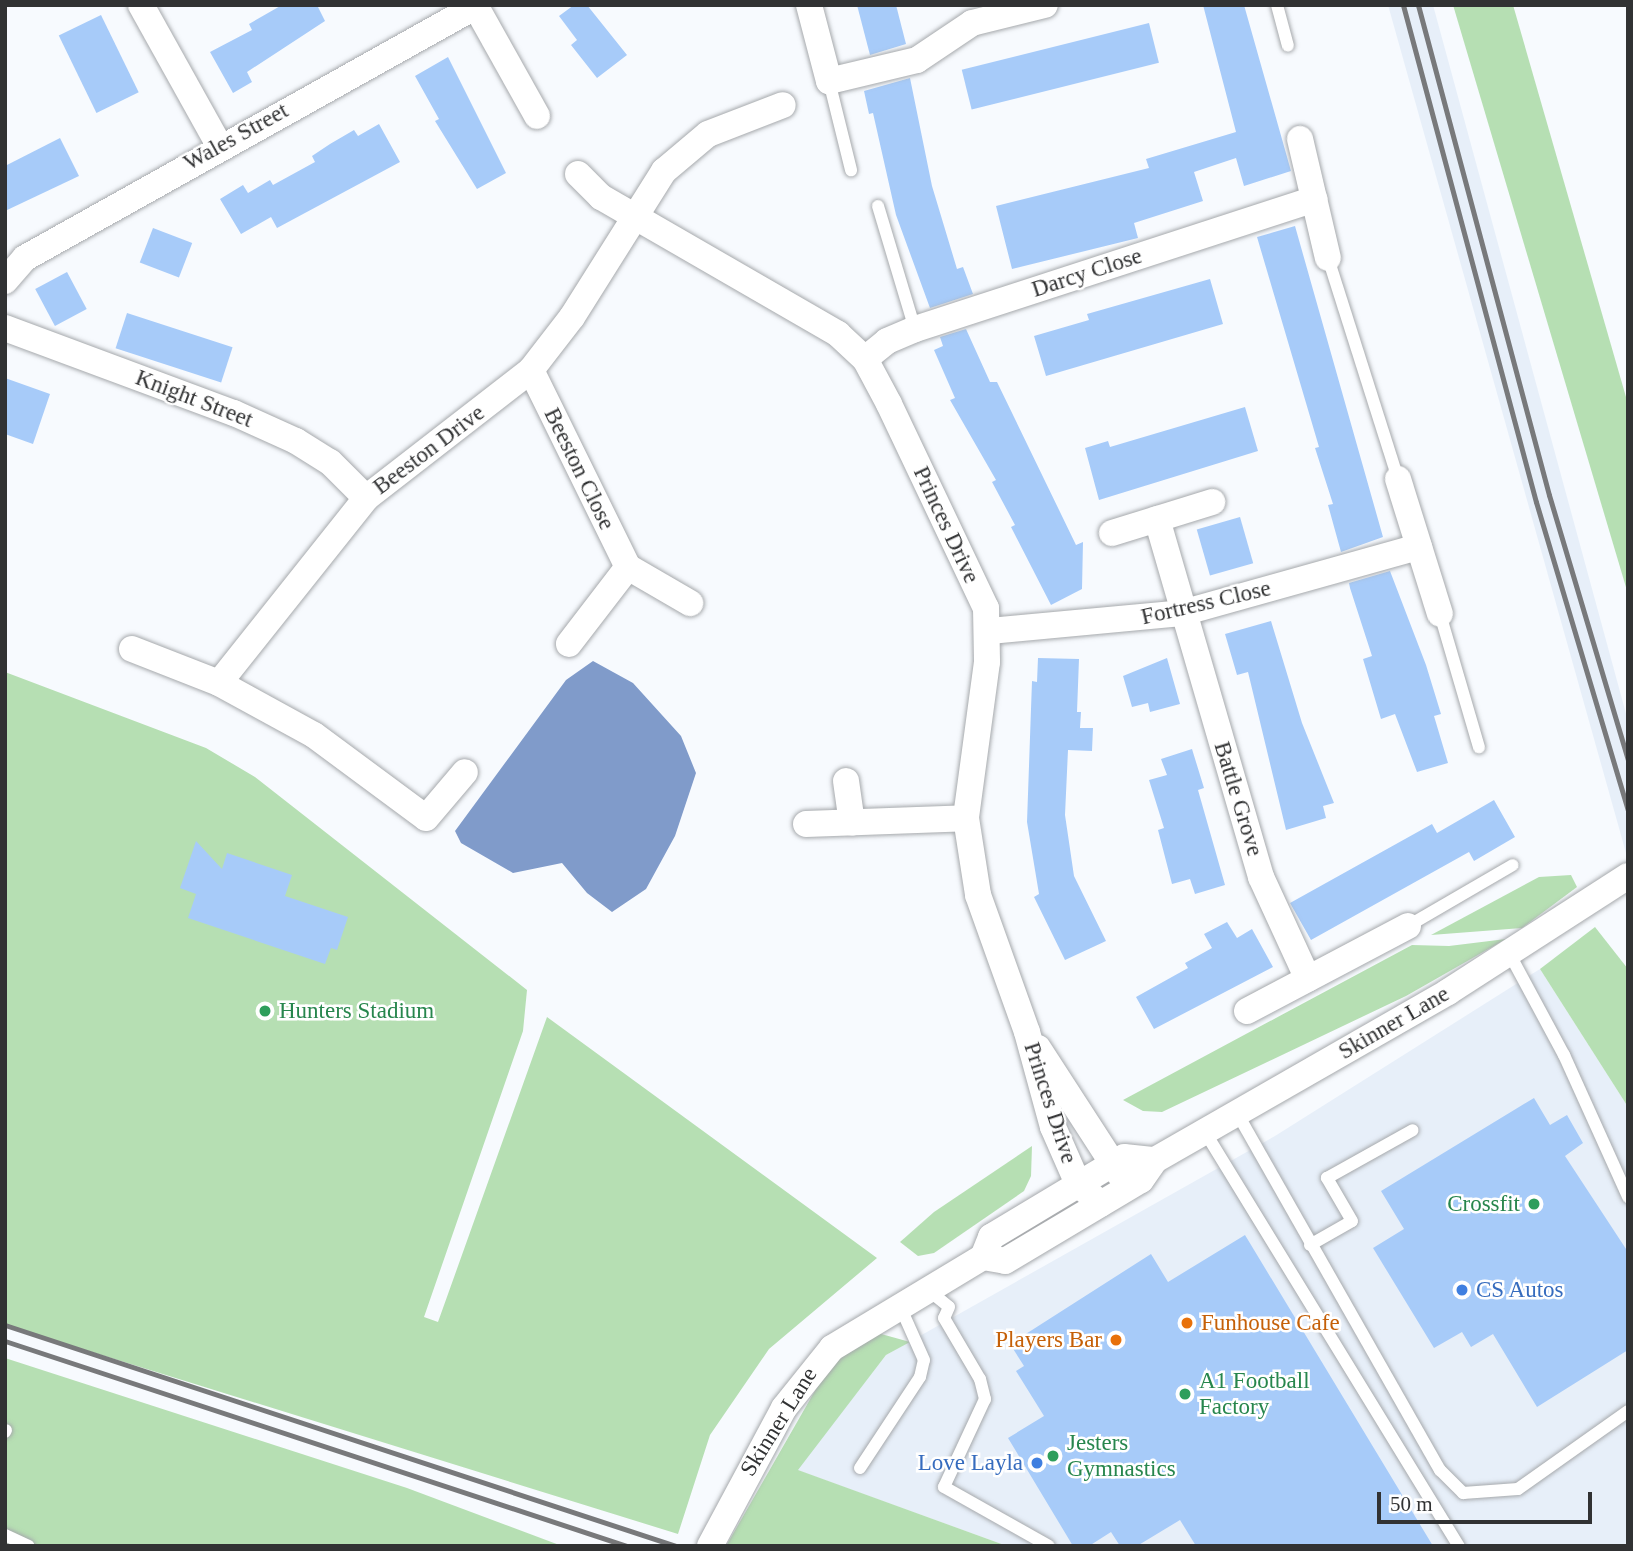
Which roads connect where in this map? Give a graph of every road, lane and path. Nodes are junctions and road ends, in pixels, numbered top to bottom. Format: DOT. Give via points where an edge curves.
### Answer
graph roads {
  1 [pos="141,5"];
  2 [pos="809,5"];
  3 [pos="1045,5"];
  4 [pos="1277,5"];
  5 [pos="476,6"];
  6 [pos="1288,46"];
  7 [pos="829,81"];
  8 [pos="783,105"];
  9 [pos="537,116"];
  10 [pos="1300,139"];
  11 [pos="219,145"];
  12 [pos="851,170"];
  13 [pos="578,174"];
  14 [pos="1314,199"];
  15 [pos="878,206"];
  16 [pos="637,217"];
  17 [pos="1328,258"];
  18 [pos="5,281"];
  19 [pos="5,328"];
  20 [pos="915,330"];
  21 [pos="864,359"];
  22 [pos="531,370"];
  23 [pos="1398,479"];
  24 [pos="366,498"];
  25 [pos="1212,502"];
  26 [pos="1157,519"];
  27 [pos="1112,533"];
  28 [pos="1419,547"];
  29 [pos="628,567"];
  30 [pos="690,603"];
  31 [pos="1182,613"];
  32 [pos="1440,614"];
  33 [pos="989,631"];
  34 [pos="569,644"];
  35 [pos="132,649"];
  36 [pos="219,683"];
  37 [pos="1479,747"];
  38 [pos="465,772"];
  39 [pos="846,781"];
  40 [pos="966,818"];
  41 [pos="852,823"];
  42 [pos="806,824"];
  43 [pos="1513,865"];
  44 [pos="1628,876"];
  45 [pos="1408,926"];
  46 [pos="1509,953"];
  47 [pos="1308,979"];
  48 [pos="1247,1012"];
  49 [pos="1027,1032"];
  50 [pos="1237,1113"];
  51 [pos="1413,1130"];
  52 [pos="1205,1132"];
  53 [pos="1155,1160"];
  54 [pos="1113,1164"];
  55 [pos="1078,1184"];
  56 [pos="1128,1188"];
  57 [pos="1628,1197"];
  58 [pos="1101,1204"];
  59 [pos="1310,1245"];
  60 [pos="983,1257"];
  61 [pos="927,1289"];
  62 [pos="900,1306"];
  63 [pos="1628,1411"];
  64 [pos="860,1468"];
  65 [pos="5,1535"];
  66 [pos="29,1546"];
  67 [pos="710,1546"];
  68 [pos="1049,1546"];
  69 [pos="1459,1546"];
  1 -- 11 [label="street"];
  2 -- 7 [label="street"];
  3 -- 7 [label="street" via="972,23 917,60"];
  4 -- 6 [label="lane"];
  5 -- 9 [label="street"];
  5 -- 11 [label="street, Wales Street"];
  7 -- 12 [label="lane"];
  8 -- 16 [label="street, Beeston Drive" via="708,134 683,152 664,171"];
  10 -- 14 [label="street"];
  11 -- 18 [label="street, Wales Street" via="24,258"];
  13 -- 16 [label="street, Princes Drive" via="601,197"];
  14 -- 17 [label="street"];
  14 -- 20 [label="street, Darcy Close"];
  15 -- 20 [label="lane"];
  16 -- 21 [label="street, Princes Drive" via="838,334"];
  16 -- 22 [label="street, Beeston Drive" via="572,317"];
  17 -- 23 [label="lane"];
  19 -- 24 [label="street, Knight Street" via="234,413 296,441 330,462"];
  20 -- 21 [label="street, Darcy Close" via="887,341"];
  21 -- 33 [label="street, Princes Drive" via="986,608"];
  22 -- 24 [label="street, Beeston Drive"];
  22 -- 29 [label="street, Beeston Close"];
  23 -- 28 [label="street"];
  24 -- 36 [label="street, Beeston Drive"];
  25 -- 26 [label="street"];
  26 -- 27 [label="street"];
  26 -- 31 [label="street, Battle Grove"];
  28 -- 31 [label="street, Fortress Close"];
  28 -- 32 [label="street"];
  29 -- 30 [label="street"];
  29 -- 34 [label="street"];
  31 -- 33 [label="street, Fortress Close"];
  31 -- 47 [label="street, Battle Grove" via="1261,877"];
  32 -- 37 [label="lane"];
  33 -- 40 [label="street, Princes Drive"];
  35 -- 36 [label="street"];
  36 -- 38 [label="street" via="314,735 435,825"];
  39 -- 41 [label="street"];
  40 -- 41 [label="street"];
  40 -- 49 [label="street, Princes Drive" via="978,895"];
  41 -- 42 [label="street"];
  43 -- 45 [label="lane"];
  44 -- 46 [label="street, Skinner Lane"];
  45 -- 47 [label="street"];
  46 -- 50 [label="street, Skinner Lane"];
  46 -- 57 [label="lane" via="1564,1055"];
  47 -- 48 [label="street"];
  49 -- 54 [label="street, Princes Drive"];
  49 -- 55 [label="street, Princes Drive" via="1053,1127"];
  50 -- 52 [label="street, Skinner Lane"];
  50 -- 59 [label="lane"];
  51 -- 59 [label="lane" via="1327,1178 1352,1222"];
  52 -- 53 [label="street, Skinner Lane"];
  52 -- 69 [label="lane"];
  53 -- 54 [label="street, Skinner Lane" via="1124,1157"];
  53 -- 56 [label="street, Skinner Lane" via="1141,1180"];
  54 -- 55 [label="street, Skinner Lane"];
  54 -- 56 [label="street, Princes Drive"];
  55 -- 58 [label="street, Princes Drive"];
  55 -- 60 [label="street, Skinner Lane" via="991,1237"];
  56 -- 58 [label="street, Skinner Lane"];
  58 -- 60 [label="street, Skinner Lane" via="1005,1261"];
  59 -- 63 [label="lane" via="1440,1470 1463,1493 1518,1489"];
  60 -- 61 [label="street, Skinner Lane"];
  61 -- 62 [label="street, Skinner Lane"];
  61 -- 68 [label="lane" via="949,1307 944,1318 980,1379 985,1399 944,1488"];
  62 -- 64 [label="lane" via="924,1360 920,1377"];
  62 -- 67 [label="street, Skinner Lane" via="831,1348 810,1370 747,1472"];
  65 -- 66 [label="lane"];
}
